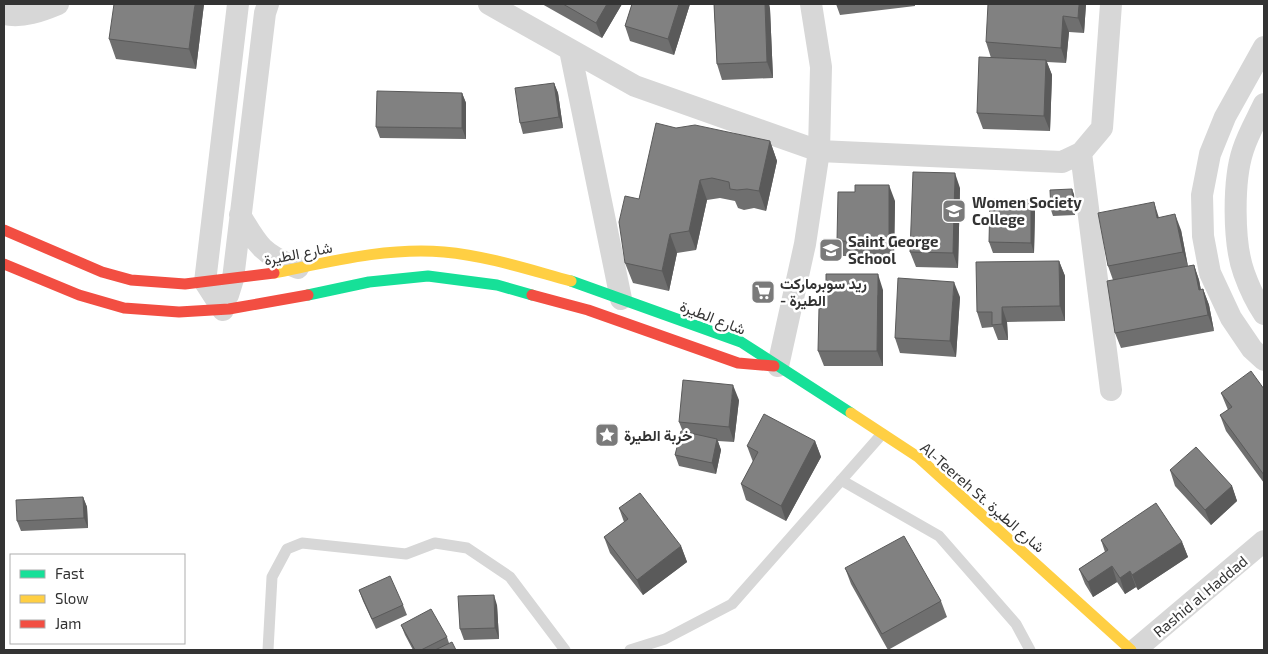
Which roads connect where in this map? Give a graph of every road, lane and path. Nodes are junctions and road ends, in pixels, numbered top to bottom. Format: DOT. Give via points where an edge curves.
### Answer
graph roads {
  1 [pos="58,4"];
  2 [pos="238,4"];
  3 [pos="268,4"];
  4 [pos="488,4"];
  5 [pos="811,4"];
  6 [pos="1111,4"];
  7 [pos="4,14"];
  8 [pos="1264,47"];
  9 [pos="570,50"];
  10 [pos="1264,104"];
  11 [pos="818,151"];
  12 [pos="1081,153"];
  13 [pos="240,215"];
  14 [pos="4,230"];
  15 [pos="4,264"];
  16 [pos="298,268"];
  17 [pos="233,279"];
  18 [pos="205,282"];
  19 [pos="622,300"];
  20 [pos="222,310"];
  21 [pos="1264,314"];
  22 [pos="1264,360"];
  23 [pos="778,366"];
  24 [pos="1111,390"];
  25 [pos="882,434"];
  26 [pos="841,480"];
  27 [pos="1264,541"];
  28 [pos="268,650"];
  29 [pos="565,650"];
  30 [pos="630,650"];
  31 [pos="1030,650"];
  32 [pos="1131,650"];
  33 [pos="1135,650"];
  1 -- 7 [label="street" via="25,15"];
  2 -- 18 [label="street"];
  3 -- 13 [label="street"];
  4 -- 9 [label="street"];
  5 -- 11 [label="street" via="821,67"];
  6 -- 12 [label="street" via="1102,128"];
  8 -- 22 [label="street" via="1225,117 1210,154 1202,195 1203,236 1210,273 1231,318 1252,349"];
  9 -- 11 [label="street" via="635,86"];
  9 -- 19 [label="street"];
  10 -- 21 [label="street" via="1243,150 1235,194 1243,271"];
  11 -- 12 [label="street" via="1062,162"];
  11 -- 23 [label="street" via="805,244"];
  12 -- 24 [label="street"];
  13 -- 16 [label="street" via="259,247 280,262"];
  13 -- 17 [label="street"];
  14 -- 18 [label="main road, شارع الطيرة" via="102,272 124,278 186,284"];
  15 -- 20 [label="main road" via="79,296 124,308 179,312"];
  16 -- 17 [label="main road, شارع الطيرة"];
  16 -- 19 [label="main road, شارع الطيرة" via="401,252 444,252 488,259 577,283"];
  17 -- 18 [label="main road, شارع الطيرة"];
  17 -- 20 [label="street"];
  18 -- 20 [label="street"];
  19 -- 23 [label="main road, شارع الطيرة" via="741,342"];
  20 -- 23 [label="main road" via="369,282 428,276 497,285 588,310 738,363"];
  23 -- 25 [label="main road, Al-Teereh St. شارع الطيرة"];
  25 -- 26 [label="lane"];
  25 -- 32 [label="main road, Al-Teereh St. شارع الطيرة" via="918,457"];
  26 -- 30 [label="lane" via="732,604 664,639"];
  26 -- 31 [label="lane" via="939,536 1016,624"];
  27 -- 33 [label="street, Rashid al Haddad"];
  28 -- 29 [label="lane" via="272,577 287,549 302,543 406,554 435,543 467,548 510,577"];
}
